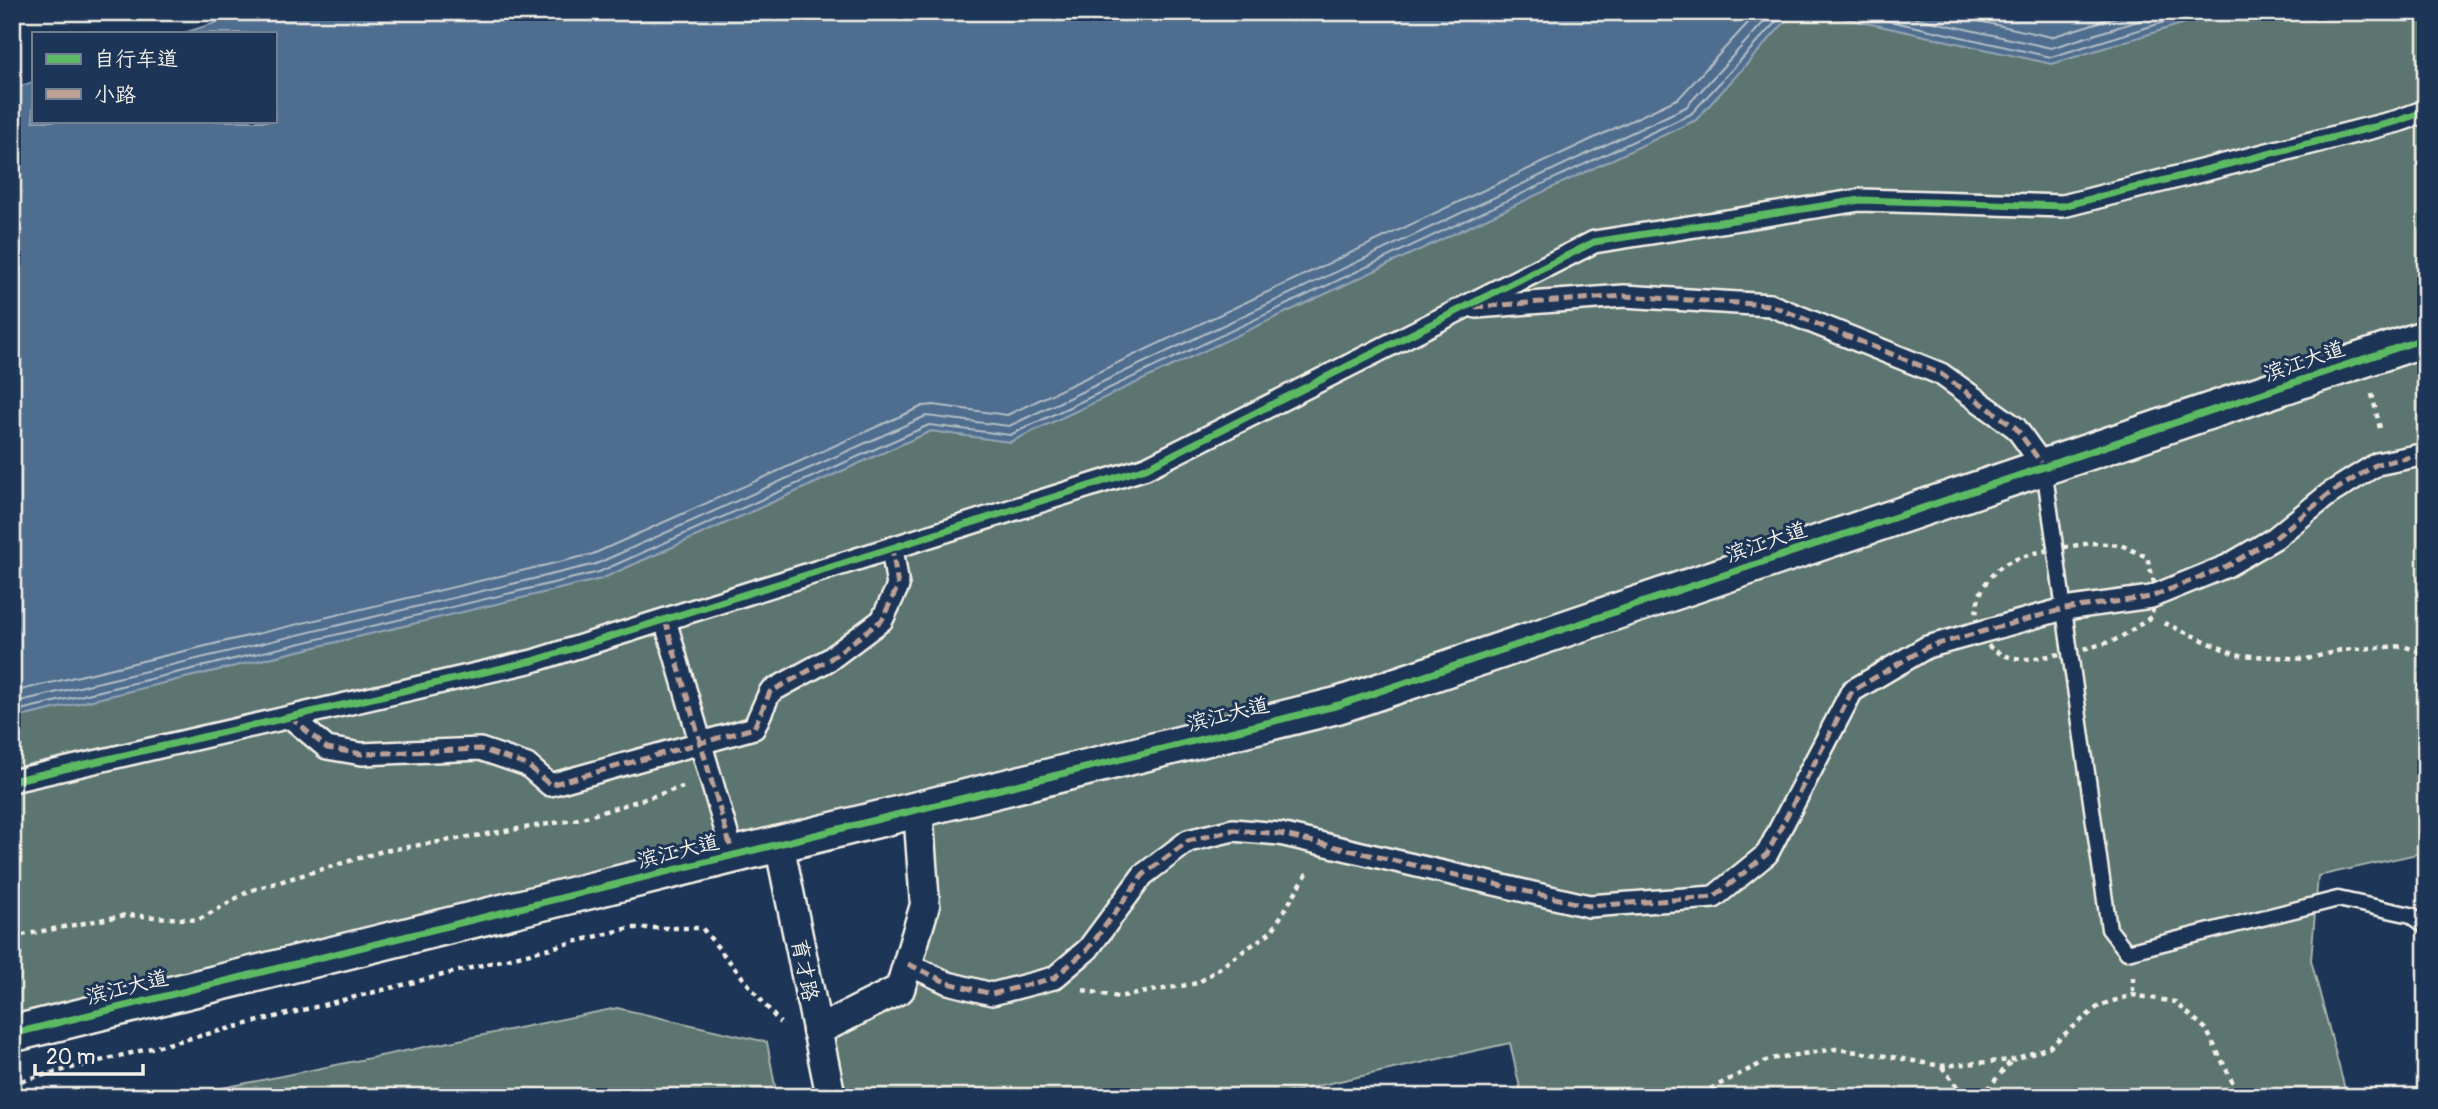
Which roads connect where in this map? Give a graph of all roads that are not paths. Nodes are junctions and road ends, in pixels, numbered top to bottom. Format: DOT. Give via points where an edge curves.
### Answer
graph roads {
  1 [pos="2426,111"];
  2 [pos="1463,308"];
  3 [pos="2426,338"];
  4 [pos="2426,454"];
  5 [pos="2044,467"];
  6 [pos="892,548"];
  7 [pos="2064,609"];
  8 [pos="665,620"];
  9 [pos="290,717"];
  10 [pos="701,743"];
  11 [pos="12,781"];
  12 [pos="918,809"];
  13 [pos="779,843"];
  14 [pos="733,855"];
  15 [pos="2426,926"];
  16 [pos="908,964"];
  17 [pos="817,1031"];
  18 [pos="12,1034"];
  19 [pos="831,1097"];
  1 -- 2 [label="street" via="2063,206 1860,200 1594,242"];
  2 -- 5 [label="street" via="1624,296 1769,305 1941,374 2016,428"];
  2 -- 6 [label="street" via="1146,468"];
  3 -- 5 [label="street, 滨江大道"];
  4 -- 7 [label="street" via="2377,464 2329,494 2275,538 2227,566 2151,597"];
  5 -- 7 [label="lane"];
  5 -- 12 [label="street, 滨江大道" via="1339,705"];
  6 -- 8 [label="street"];
  6 -- 10 [label="street" via="898,586 882,620 830,659 770,692 754,728"];
  7 -- 15 [label="lane" via="2109,929 2127,952 2338,899 2411,915"];
  7 -- 16 [label="street" via="1927,647 1852,691 1768,854 1714,897 1589,906 1280,834 1233,830 1188,841 1143,876 1088,949 1054,978 992,994 948,983"];
  8 -- 9 [label="street" via="533,661"];
  8 -- 10 [label="street"];
  9 -- 10 [label="street" via="327,748 362,754 480,749 527,765 550,785"];
  9 -- 11 [label="street"];
  10 -- 14 [label="street"];
  12 -- 13 [label="street, 滨江大道"];
  12 -- 16 [label="street" via="925,905"];
  13 -- 14 [label="street, 滨江大道"];
  13 -- 17 [label="street, 育才路"];
  14 -- 18 [label="street, 滨江大道"];
  16 -- 17 [label="street" via="900,989"];
  17 -- 19 [label="street, 育才路"];
}
